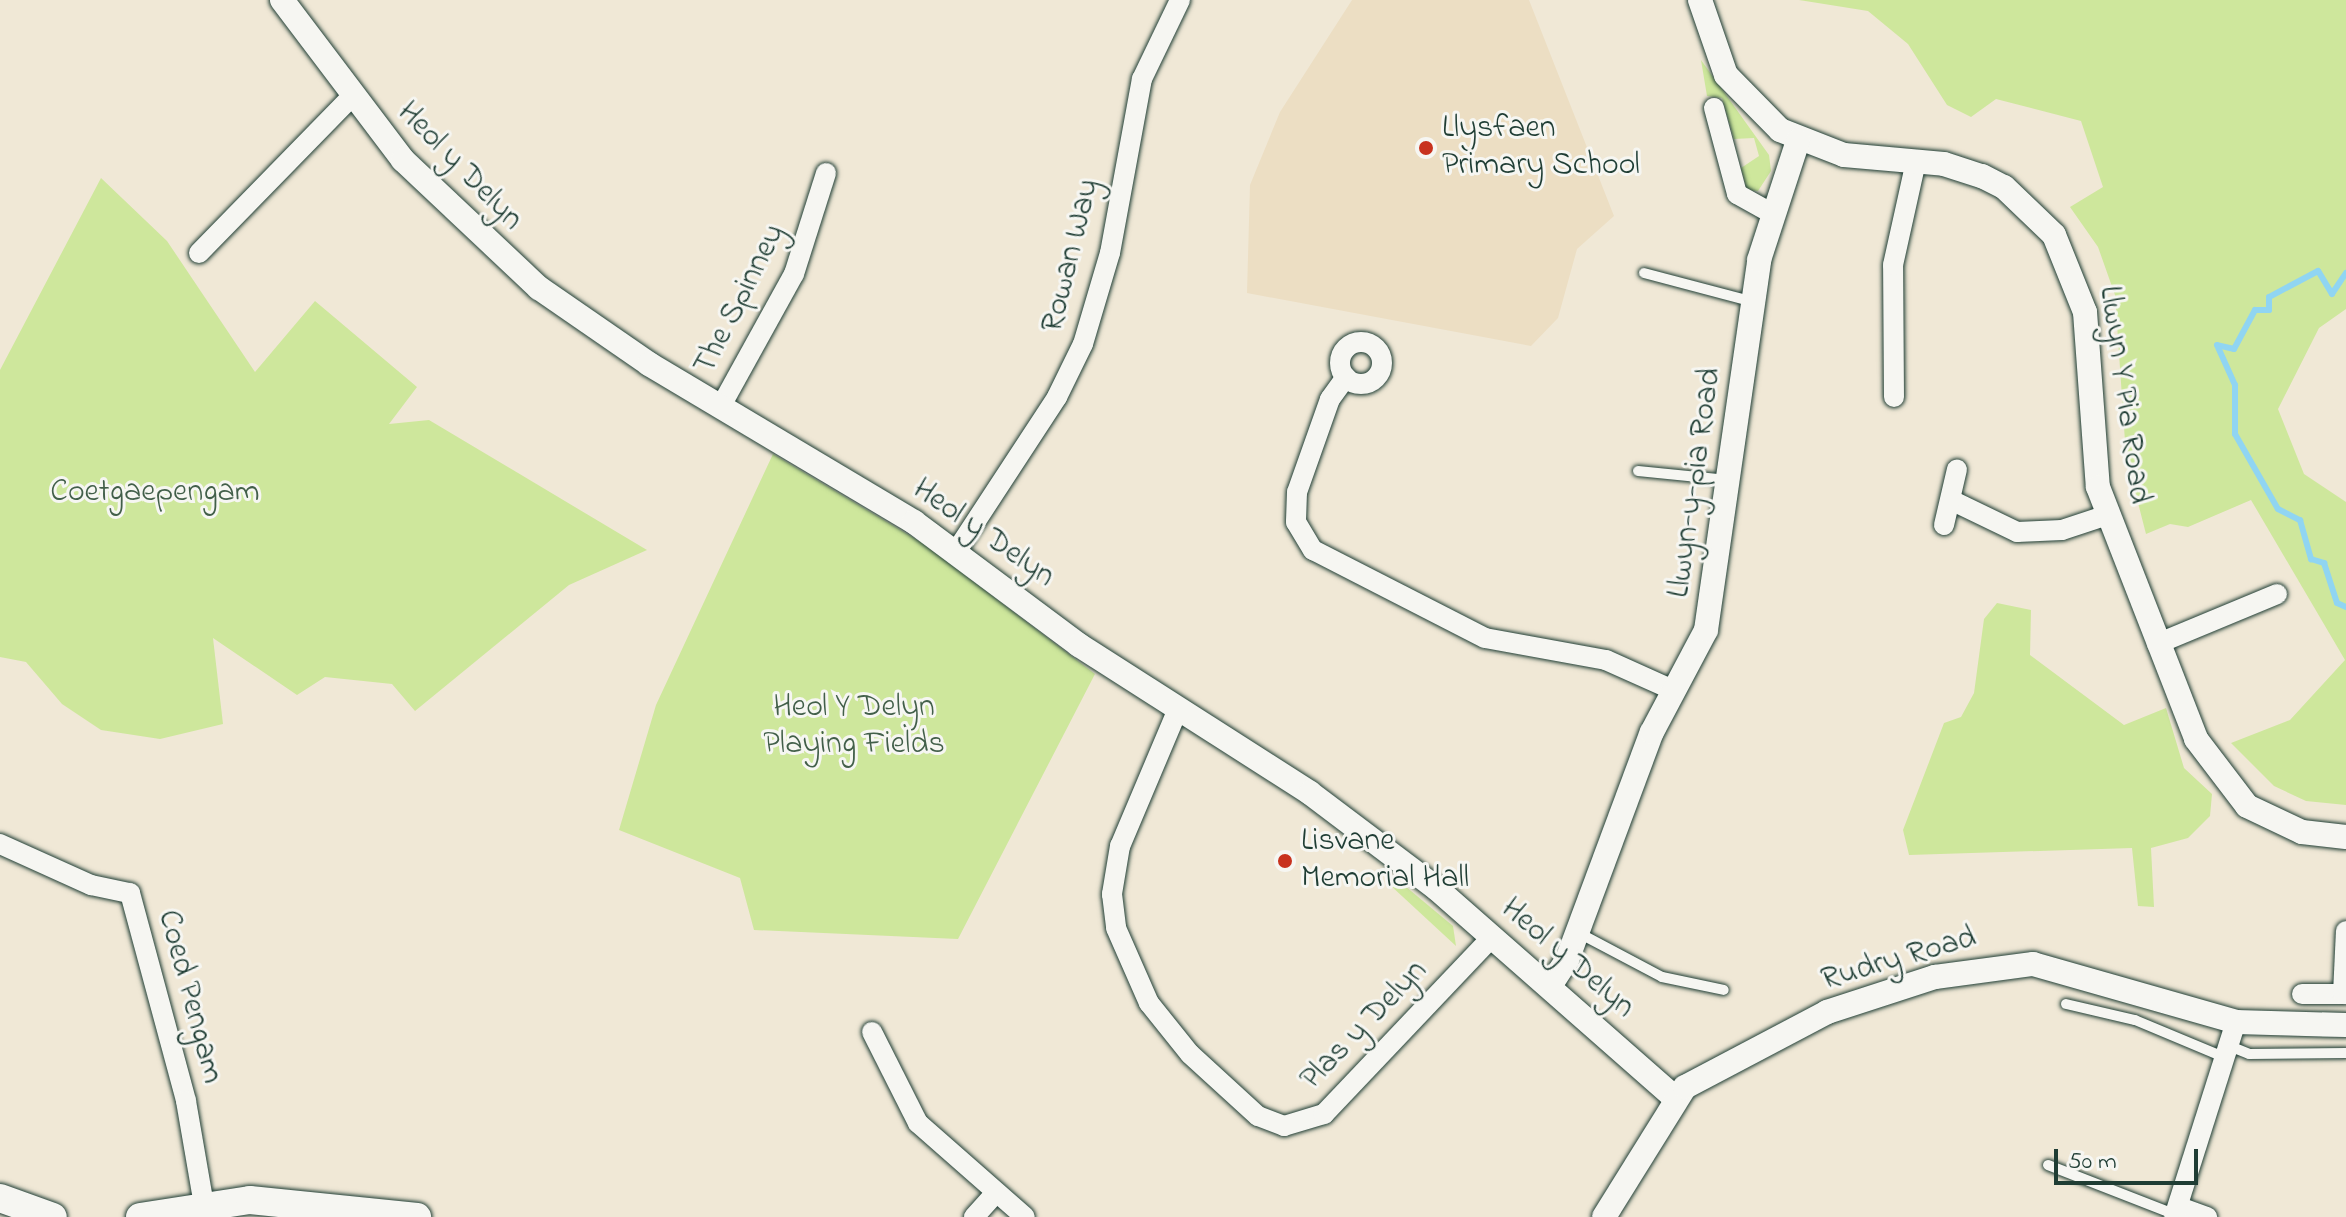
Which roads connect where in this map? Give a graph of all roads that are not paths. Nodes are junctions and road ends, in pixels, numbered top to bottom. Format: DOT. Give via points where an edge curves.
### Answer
graph roads {
  1 [pos="282,0"];
  2 [pos="1180,0"];
  3 [pos="1700,0"];
  4 [pos="350,98"];
  5 [pos="1714,108"];
  6 [pos="1798,141"];
  7 [pos="1916,161"];
  8 [pos="826,173"];
  9 [pos="1771,213"];
  10 [pos="199,253"];
  11 [pos="1644,273"];
  12 [pos="1754,302"];
  13 [pos="1346,377"];
  14 [pos="1894,397"];
  15 [pos="721,406"];
  16 [pos="1957,469"];
  17 [pos="1638,471"];
  18 [pos="1730,481"];
  19 [pos="1955,502"];
  20 [pos="2107,515"];
  21 [pos="1944,525"];
  22 [pos="957,550"];
  23 [pos="2277,594"];
  24 [pos="2157,644"];
  25 [pos="1673,690"];
  26 [pos="1178,709"];
  27 [pos="2346,837"];
  28 [pos="0,844"];
  29 [pos="2346,931"];
  30 [pos="1577,932"];
  31 [pos="1493,936"];
  32 [pos="1550,986"];
  33 [pos="1724,990"];
  34 [pos="2302,994"];
  35 [pos="2345,994"];
  36 [pos="2066,1004"];
  37 [pos="2236,1022"];
  38 [pos="2346,1025"];
  39 [pos="872,1032"];
  40 [pos="2229,1053"];
  41 [pos="2346,1053"];
  42 [pos="1675,1098"];
  43 [pos="2048,1165"];
  44 [pos="995,1194"];
  45 [pos="0,1198"];
  46 [pos="205,1212"];
  47 [pos="2176,1213"];
  48 [pos="53,1217"];
  49 [pos="140,1217"];
  50 [pos="417,1217"];
  51 [pos="974,1217"];
  52 [pos="1025,1217"];
  53 [pos="1604,1217"];
  54 [pos="2207,1217"];
  1 -- 4 [label="street, Heol y Delyn"];
  2 -- 22 [label="street, Rowan Way" via="1142,79 1107,268 1083,344 1043,421"];
  3 -- 6 [label="street" via="1726,75 1765,118"];
  4 -- 10 [label="street"];
  4 -- 15 [label="street, Heol y Delyn" via="432,191 539,288"];
  5 -- 9 [label="street" via="1737,194"];
  6 -- 7 [label="street, Llwyn Y Pia Road" via="1844,155"];
  6 -- 9 [label="street, Llwyn-y-pia Road"];
  7 -- 14 [label="street" via="1893,265"];
  7 -- 20 [label="street, Llwyn Y Pia Road" via="2004,187 2054,235 2085,312 2093,455"];
  8 -- 15 [label="street, The Spinney" via="794,274"];
  9 -- 12 [label="street, Llwyn-y-pia Road"];
  11 -- 12 [label="lane"];
  12 -- 18 [label="street, Llwyn-y-pia Road"];
  13 -- 25 [label="street" via="1330,399 1297,492 1296,522 1313,550 1485,638 1606,660"];
  15 -- 22 [label="street, Heol y Delyn"];
  16 -- 19 [label="street"];
  17 -- 18 [label="lane"];
  18 -- 25 [label="street, Llwyn-y-pia Road" via="1706,630"];
  19 -- 20 [label="street" via="2017,532 2062,530"];
  19 -- 21 [label="street"];
  20 -- 24 [label="street, Llwyn Y Pia Road"];
  22 -- 26 [label="street, Heol y Delyn" via="1079,645"];
  23 -- 24 [label="street"];
  24 -- 27 [label="street, Llwyn Y Pia Road" via="2206,760 2232,794 2280,825"];
  25 -- 30 [label="street, Llwyn-y-pia Road"];
  26 -- 31 [label="street, Heol y Delyn" via="1345,818"];
  26 -- 31 [label="street, Plas y Delyn" via="1120,846 1112,894 1116,928 1157,1015 1258,1116 1284,1126 1324,1114"];
  28 -- 46 [label="street, Coed Pengam" via="130,893 186,1101"];
  29 -- 35 [label="street"];
  30 -- 32 [label="street, Llwyn-y-pia Road"];
  30 -- 33 [label="lane" via="1662,977"];
  31 -- 32 [label="street, Heol y Delyn"];
  32 -- 42 [label="street, Heol y Delyn"];
  34 -- 35 [label="street"];
  36 -- 40 [label="lane" via="2135,1020"];
  37 -- 38 [label="street, Rudry Road"];
  37 -- 40 [label="street"];
  37 -- 42 [label="street, Rudry Road" via="2072,970 1990,965 1827,1012 1727,1061"];
  39 -- 44 [label="street" via="918,1123"];
  40 -- 41 [label="lane"];
  40 -- 47 [label="street"];
  42 -- 53 [label="street"];
  43 -- 47 [label="lane"];
  44 -- 51 [label="street"];
  44 -- 52 [label="street"];
  45 -- 48 [label="main road"];
  46 -- 49 [label="main road"];
  46 -- 50 [label="main road" via="309,1201"];
  47 -- 54 [label="street"];
}
